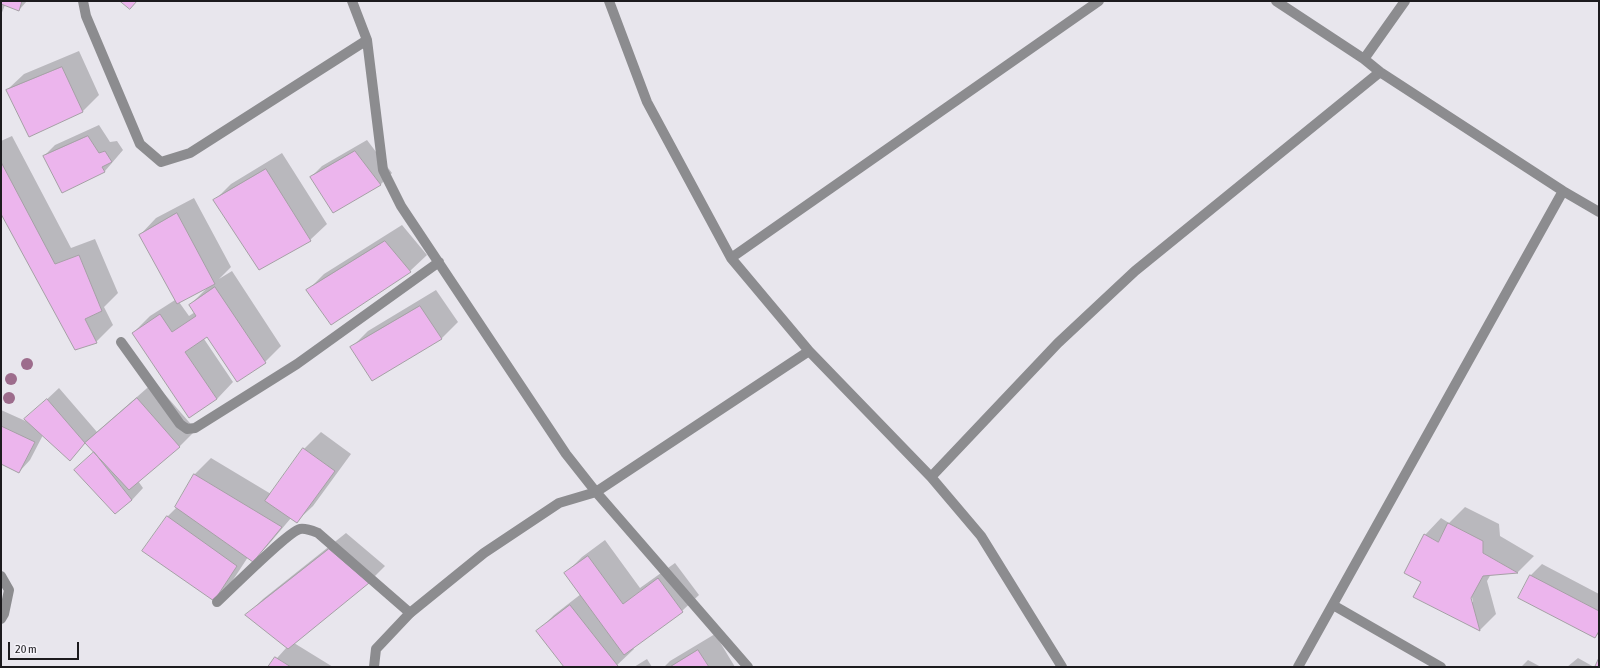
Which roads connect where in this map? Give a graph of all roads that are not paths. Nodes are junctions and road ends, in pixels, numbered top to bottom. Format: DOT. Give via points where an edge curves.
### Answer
graph roads {
  1 [pos="83,1"];
  2 [pos="352,1"];
  3 [pos="609,1"];
  4 [pos="1099,1"];
  5 [pos="1276,1"];
  6 [pos="1405,1"];
  7 [pos="367,40"];
  8 [pos="1364,59"];
  9 [pos="1380,72"];
  10 [pos="1563,191"];
  11 [pos="1599,212"];
  12 [pos="732,258"];
  13 [pos="439,262"];
  14 [pos="121,342"];
  15 [pos="809,351"];
  16 [pos="931,477"];
  17 [pos="596,492"];
  18 [pos="1,576"];
  19 [pos="217,602"];
  20 [pos="1333,605"];
  21 [pos="410,613"];
  22 [pos="1,619"];
  23 [pos="374,667"];
  24 [pos="748,667"];
  25 [pos="1062,667"];
  26 [pos="1298,667"];
  27 [pos="1441,667"];
  1 -- 7 [label="street" via="86,16 140,144 161,162 190,152"];
  2 -- 7 [label="street"];
  3 -- 12 [label="street" via="647,102"];
  4 -- 12 [label="street"];
  5 -- 8 [label="street"];
  6 -- 8 [label="street"];
  7 -- 13 [label="street" via="383,170 402,206"];
  8 -- 9 [label="street"];
  9 -- 10 [label="street"];
  9 -- 16 [label="street" via="1135,271 1058,343"];
  10 -- 11 [label="street"];
  10 -- 20 [label="street"];
  12 -- 15 [label="street"];
  13 -- 14 [label="street" via="297,364 195,428 187,429 180,424"];
  13 -- 17 [label="street" via="566,454"];
  15 -- 16 [label="street"];
  15 -- 17 [label="street"];
  16 -- 25 [label="street" via="981,536"];
  17 -- 21 [label="street" via="559,503 484,553"];
  17 -- 24 [label="street"];
  18 -- 22 [label="street" via="9,590"];
  19 -- 21 [label="street" via="295,531 309,529 318,533"];
  20 -- 26 [label="street"];
  20 -- 27 [label="street"];
  21 -- 23 [label="street" via="376,650"];
}
